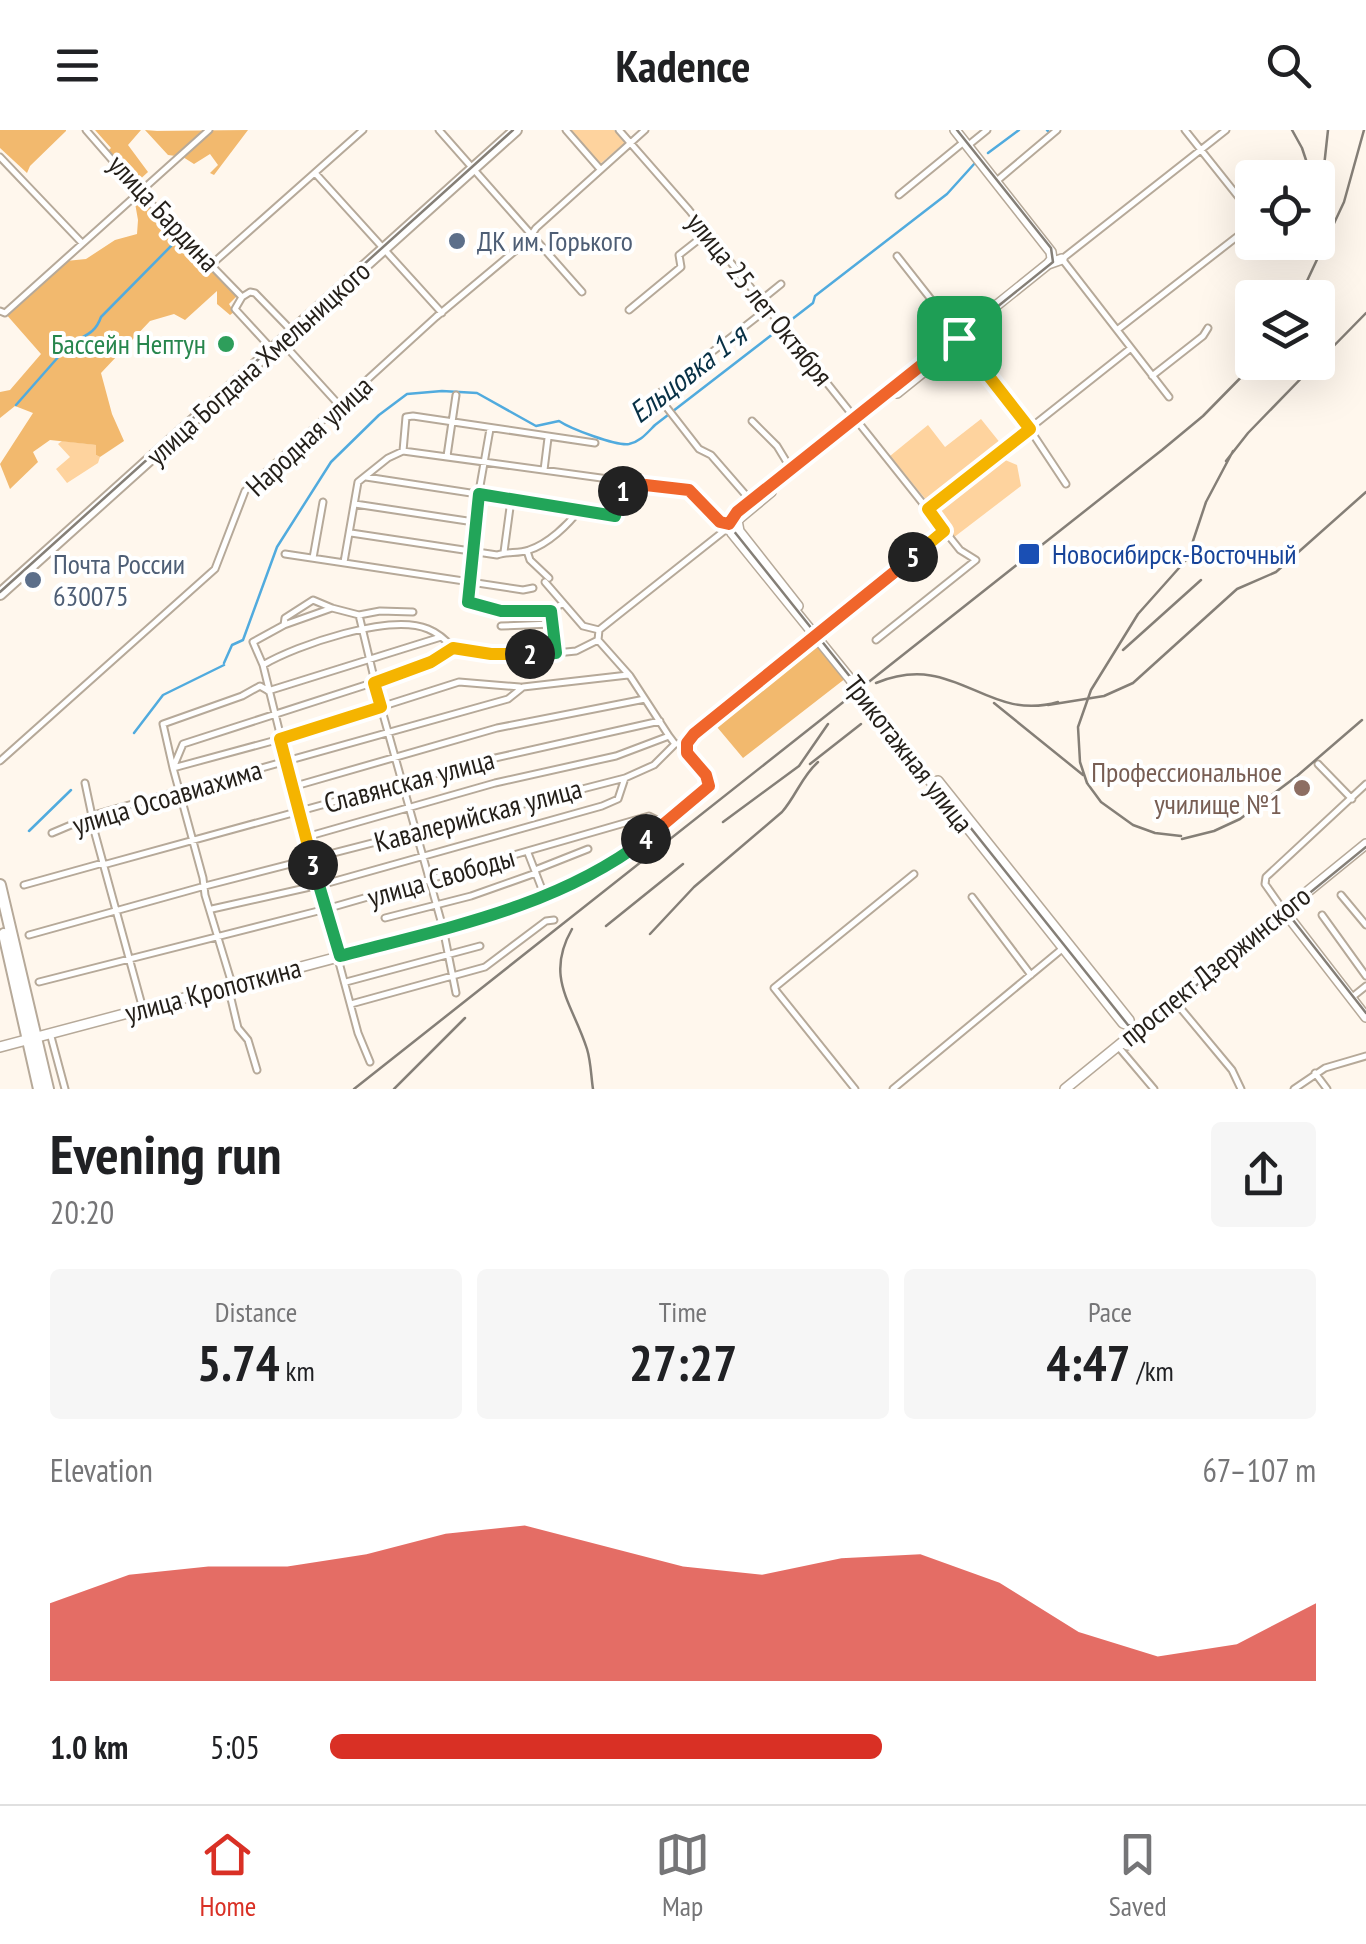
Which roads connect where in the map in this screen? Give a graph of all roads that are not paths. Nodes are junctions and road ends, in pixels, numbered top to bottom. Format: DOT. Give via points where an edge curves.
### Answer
graph roads {
  1 [pos="86,130"];
  2 [pos="210,130"];
  3 [pos="363,130"];
  4 [pos="439,130"];
  5 [pos="508,130"];
  6 [pos="516,130"];
  7 [pos="566,130"];
  8 [pos="620,130"];
  9 [pos="645,130"];
  10 [pos="957,130"];
  11 [pos="987,130"];
  12 [pos="1057,130"];
  13 [pos="1185,130"];
  14 [pos="1226,130"];
  15 [pos="967,141"];
  16 [pos="631,143"];
  17 [pos="1201,150"];
  18 [pos="0,157"];
  19 [pos="471,167"];
  20 [pos="600,170"];
  21 [pos="315,173"];
  22 [pos="999,179"];
  23 [pos="140,192"];
  24 [pos="1235,193"];
  25 [pos="899,195"];
  26 [pos="707,233"];
  27 [pos="532,234"];
  28 [pos="1235,238"];
  29 [pos="82,243"];
  30 [pos="381,248"];
  31 [pos="896,256"];
  32 [pos="1054,259"];
  33 [pos="212,264"];
  34 [pos="781,284"];
  35 [pos="582,292"];
  36 [pos="242,297"];
  37 [pos="760,301"];
  38 [pos="767,309"];
  39 [pos="629,310"];
  40 [pos="2,312"];
  41 [pos="442,313"];
  42 [pos="289,328"];
  43 [pos="1208,328"];
  44 [pos="1117,330"];
  45 [pos="255,331"];
  46 [pos="248,337"];
  47 [pos="960,339"];
  48 [pos="276,342"];
  49 [pos="1131,348"];
  50 [pos="1152,376"];
  51 [pos="456,395"];
  52 [pos="1169,398"];
  53 [pos="340,406"];
  54 [pos="857,420"];
  55 [pos="452,421"];
  56 [pos="752,422"];
  57 [pos="490,428"];
  58 [pos="1030,429"];
  59 [pos="548,438"];
  60 [pos="594,443"];
  61 [pos="403,451"];
  62 [pos="447,456"];
  63 [pos="484,461"];
  64 [pos="791,469"];
  65 [pos="544,470"];
  66 [pos="366,477"];
  67 [pos="628,483"];
  68 [pos="1066,484"];
  69 [pos="479,494"];
  70 [pos="511,499"];
  71 [pos="751,501"];
  72 [pos="324,502"];
  73 [pos="355,504"];
  74 [pos="928,509"];
  75 [pos="580,510"];
  76 [pos="735,520"];
  77 [pos="474,522"];
  78 [pos="944,531"];
  79 [pos="352,533"];
  80 [pos="471,550"];
  81 [pos="526,550"];
  82 [pos="504,552"];
  83 [pos="285,554"];
  84 [pos="313,558"];
  85 [pos="344,562"];
  86 [pos="470,583"];
  87 [pos="0,586"];
  88 [pos="533,588"];
  89 [pos="0,594"];
  90 [pos="564,603"];
  91 [pos="332,608"];
  92 [pos="551,611"];
  93 [pos="413,612"];
  94 [pos="360,614"];
  95 [pos="552,624"];
  96 [pos="284,625"];
  97 [pos="500,626"];
  98 [pos="363,630"];
  99 [pos="600,630"];
  100 [pos="818,636"];
  101 [pos="441,637"];
  102 [pos="598,640"];
  103 [pos="876,640"];
  104 [pos="453,648"];
  105 [pos="556,653"];
  106 [pos="368,658"];
  107 [pos="263,665"];
  108 [pos="628,675"];
  109 [pos="374,683"];
  110 [pos="267,690"];
  111 [pos="514,691"];
  112 [pos="645,700"];
  113 [pos="381,707"];
  114 [pos="273,714"];
  115 [pos="660,721"];
  116 [pos="388,731"];
  117 [pos="668,737"];
  118 [pos="280,739"];
  119 [pos="687,743"];
  120 [pos="675,744"];
  121 [pos="395,756"];
  122 [pos="0,761"];
  123 [pos="286,762"];
  124 [pos="1318,764"];
  125 [pos="176,767"];
  126 [pos="625,778"];
  127 [pos="85,783"];
  128 [pos="403,783"];
  129 [pos="1366,784"];
  130 [pos="292,787"];
  131 [pos="180,792"];
  132 [pos="1352,799"];
  133 [pos="409,806"];
  134 [pos="298,811"];
  135 [pos="91,817"];
  136 [pos="665,824"];
  137 [pos="416,832"];
  138 [pos="52,833"];
  139 [pos="305,837"];
  140 [pos="192,838"];
  141 [pos="1366,847"];
  142 [pos="588,849"];
  143 [pos="528,852"];
  144 [pos="423,855"];
  145 [pos="311,860"];
  146 [pos="103,864"];
  147 [pos="535,871"];
  148 [pos="914,874"];
  149 [pos="430,881"];
  150 [pos="0,885"];
  151 [pos="24,885"];
  152 [pos="319,885"];
  153 [pos="205,886"];
  154 [pos="1342,895"];
  155 [pos="545,896"];
  156 [pos="972,897"];
  157 [pos="437,906"];
  158 [pos="212,910"];
  159 [pos="326,910"];
  160 [pos="1288,911"];
  161 [pos="116,912"];
  162 [pos="1322,915"];
  163 [pos="0,916"];
  164 [pos="385,918"];
  165 [pos="554,920"];
  166 [pos="1366,925"];
  167 [pos="443,928"];
  168 [pos="2,934"];
  169 [pos="29,935"];
  170 [pos="219,936"];
  171 [pos="1065,945"];
  172 [pos="480,946"];
  173 [pos="448,953"];
  174 [pos="340,956"];
  175 [pos="129,960"];
  176 [pos="1032,975"];
  177 [pos="453,976"];
  178 [pos="1366,976"];
  179 [pos="39,982"];
  180 [pos="346,982"];
  181 [pos="230,985"];
  182 [pos="1366,986"];
  183 [pos="456,993"];
  184 [pos="1353,996"];
  185 [pos="351,1004"];
  186 [pos="1177,1004"];
  187 [pos="1366,1008"];
  188 [pos="142,1009"];
  189 [pos="1366,1017"];
  190 [pos="1132,1032"];
  191 [pos="50,1034"];
  192 [pos="31,1038"];
  193 [pos="0,1046"];
  194 [pos="1366,1056"];
  195 [pos="370,1062"];
  196 [pos="257,1070"];
  197 [pos="1315,1073"];
  198 [pos="39,1089"];
  199 [pos="48,1089"];
  200 [pos="65,1089"];
  201 [pos="855,1089"];
  202 [pos="893,1089"];
  203 [pos="1064,1089"];
  204 [pos="1073,1089"];
  205 [pos="1154,1089"];
  206 [pos="1241,1089"];
  207 [pos="1294,1089"];
  208 [pos="1327,1089"];
  1 -- 23 [label="street, улица Бардина"];
  2 -- 23 [label="street"];
  3 -- 21 [label="street"];
  4 -- 19 [label="street"];
  5 -- 19 [label="highway, улица Богдана Хмельницкого"];
  6 -- 19 [label="highway, улица Богдана Хмельницкого"];
  7 -- 20 [label="street"];
  8 -- 16 [label="street, улица 25 лет Октября"];
  9 -- 16 [label="street, Народная улица"];
  10 -- 15 [label="main road"];
  11 -- 15 [label="street"];
  12 -- 22 [label="street"];
  13 -- 17 [label="street"];
  14 -- 17 [label="street"];
  15 -- 22 [label="main road"];
  15 -- 25 [label="street"];
  15 -- 32 [label="main road"];
  16 -- 20 [label="street, Народная улица"];
  16 -- 26 [label="street, улица 25 лет Октября"];
  17 -- 24 [label="street"];
  17 -- 32 [label="street"];
  18 -- 29 [label="street"];
  19 -- 27 [label="street"];
  19 -- 30 [label="highway, улица Богдана Хмельницкого"];
  20 -- 27 [label="street, Народная улица"];
  21 -- 30 [label="street"];
  21 -- 33 [label="street"];
  22 -- 32 [label="main road"];
  23 -- 29 [label="street"];
  23 -- 33 [label="street, улица Бардина"];
  26 -- 37 [label="street, улица 25 лет Октября"];
  26 -- 39 [label="street" via="679,256 680,267"];
  27 -- 35 [label="street"];
  27 -- 41 [label="street, Народная улица"];
  28 -- 44 [label="street"];
  29 -- 40 [label="street"];
  30 -- 41 [label="street"];
  30 -- 42 [label="highway, улица Богдана Хмельницкого"];
  30 -- 48 [label="highway, улица Богдана Хмельницкого"];
  31 -- 47 [label="street"];
  32 -- 44 [label="street"];
  32 -- 47 [label="main road"];
  33 -- 36 [label="street, улица Бардина"];
  34 -- 37 [label="street"];
  36 -- 42 [label="street, улица Бардина" via="256,293"];
  36 -- 45 [label="street, улица Бардина" via="235,309"];
  37 -- 38 [label="street, улица 25 лет Октября"];
  38 -- 54 [label="street, улица 25 лет Октября"];
  38 -- 71 [label="street" via="657,395"];
  41 -- 53 [label="street, Народная улица"];
  42 -- 48 [label="highway, улица Богдана Хмельницкого"];
  43 -- 50 [label="street"];
  44 -- 49 [label="street"];
  45 -- 46 [label="street"];
  45 -- 48 [label="street, улица Бардина"];
  47 -- 54 [label="main road"];
  47 -- 58 [label="street"];
  48 -- 53 [label="street, улица Бардина"];
  48 -- 87 [label="highway, улица Богдана Хмельницкого"];
  48 -- 89 [label="highway, улица Богдана Хмельницкого"];
  49 -- 50 [label="street"];
  49 -- 58 [label="street"];
  50 -- 52 [label="street"];
  51 -- 55 [label="street"];
  53 -- 122 [label="street, Народная улица" via="244,492 215,569"];
  54 -- 64 [label="main road"];
  54 -- 74 [label="street, улица 25 лет Октября"];
  54 -- 76 [label="main road"];
  55 -- 57 [label="street"];
  55 -- 61 [label="street" via="406,418"];
  55 -- 62 [label="street"];
  56 -- 64 [label="street"];
  57 -- 59 [label="street"];
  57 -- 63 [label="street"];
  58 -- 68 [label="street"];
  58 -- 74 [label="street"];
  59 -- 60 [label="street"];
  59 -- 65 [label="street"];
  61 -- 62 [label="street"];
  61 -- 66 [label="street"];
  62 -- 63 [label="street"];
  63 -- 65 [label="street"];
  63 -- 69 [label="street"];
  64 -- 71 [label="main road"];
  65 -- 67 [label="street"];
  66 -- 69 [label="street"];
  66 -- 73 [label="street" via="358,482"];
  67 -- 75 [label="street" via="617,518"];
  67 -- 76 [label="street, Трикотажная улица" via="689,490 720,522"];
  69 -- 70 [label="street"];
  69 -- 77 [label="street"];
  70 -- 75 [label="street"];
  70 -- 82 [label="street"];
  71 -- 76 [label="main road"];
  72 -- 84 [label="street"];
  73 -- 77 [label="street"];
  73 -- 79 [label="street"];
  74 -- 78 [label="street, улица 25 лет Октября"];
  75 -- 81 [label="street"];
  76 -- 99 [label="street"];
  76 -- 100 [label="main road, Трикотажная улица"];
  77 -- 80 [label="street"];
  78 -- 100 [label="street"];
  78 -- 103 [label="street, улица 25 лет Октября" via="976,560"];
  79 -- 80 [label="street"];
  79 -- 85 [label="street"];
  80 -- 82 [label="street"];
  80 -- 86 [label="street"];
  81 -- 82 [label="street"];
  81 -- 90 [label="street"];
  83 -- 84 [label="street"];
  84 -- 85 [label="street"];
  85 -- 86 [label="street"];
  86 -- 88 [label="street"];
  86 -- 92 [label="street" via="469,604"];
  90 -- 92 [label="street"];
  90 -- 99 [label="street" via="583,626"];
  91 -- 94 [label="street"];
  91 -- 96 [label="street"];
  91 -- 96 [label="street" via="313,600"];
  92 -- 95 [label="street"];
  93 -- 94 [label="street"];
  94 -- 98 [label="street"];
  95 -- 97 [label="street"];
  95 -- 105 [label="street"];
  96 -- 107 [label="street" via="253,642"];
  98 -- 101 [label="street" via="417,626"];
  98 -- 106 [label="street"];
  98 -- 107 [label="street" via="309,643"];
  99 -- 102 [label="street"];
  100 -- 119 [label="main road"];
  100 -- 171 [label="main road, Трикотажная улица, bridge"];
  101 -- 104 [label="street"];
  101 -- 106 [label="street"];
  102 -- 105 [label="street"];
  102 -- 108 [label="street"];
  104 -- 105 [label="street"];
  104 -- 109 [label="street"];
  106 -- 109 [label="street"];
  106 -- 110 [label="street"];
  107 -- 110 [label="street"];
  108 -- 111 [label="street, улица Осоавиахима"];
  108 -- 112 [label="street"];
  109 -- 113 [label="street"];
  109 -- 114 [label="street"];
  110 -- 114 [label="street"];
  110 -- 125 [label="street" via="260,686 164,724"];
  111 -- 113 [label="street" via="498,683 459,682"];
  111 -- 116 [label="street, улица Осоавиахима" via="508,699"];
  112 -- 115 [label="street"];
  112 -- 121 [label="street" via="497,728"];
  113 -- 116 [label="street"];
  113 -- 118 [label="street"];
  114 -- 118 [label="street"];
  114 -- 125 [label="street" via="188,741"];
  115 -- 117 [label="street"];
  115 -- 128 [label="street, Славянская улица"];
  116 -- 121 [label="street"];
  116 -- 123 [label="street, улица Осоавиахима"];
  117 -- 120 [label="street"];
  117 -- 133 [label="street"];
  118 -- 123 [label="street"];
  118 -- 125 [label="street"];
  119 -- 120 [label="street"];
  119 -- 136 [label="main road, улица Кропоткина" via="709,786"];
  120 -- 126 [label="street, Кавалерийская улица" via="654,765"];
  121 -- 128 [label="street"];
  121 -- 130 [label="street"];
  123 -- 130 [label="street"];
  123 -- 131 [label="street, улица Осоавиахима"];
  124 -- 132 [label="street"];
  125 -- 131 [label="street"];
  126 -- 137 [label="street, Кавалерийская улица"];
  126 -- 144 [label="street" via="618,799 602,806"];
  127 -- 135 [label="street"];
  128 -- 133 [label="street"];
  128 -- 134 [label="street, Славянская улица"];
  129 -- 132 [label="street"];
  130 -- 134 [label="street"];
  131 -- 135 [label="street, улица Осоавиахима"];
  131 -- 140 [label="street"];
  132 -- 160 [label="street" via="1266,877"];
  133 -- 137 [label="street"];
  133 -- 139 [label="street"];
  134 -- 139 [label="street"];
  134 -- 140 [label="street, Славянская улица"];
  135 -- 138 [label="street, улица Осоавиахима"];
  135 -- 146 [label="street"];
  136 -- 143 [label="street, улица Свободы" via="649,816"];
  136 -- 155 [label="main road, улица Кропоткина" via="602,870"];
  137 -- 144 [label="street"];
  137 -- 145 [label="street, Кавалерийская улица"];
  139 -- 145 [label="street"];
  140 -- 146 [label="street, Славянская улица"];
  140 -- 153 [label="street"];
  141 -- 160 [label="main road, проспект Дзержинского"];
  142 -- 147 [label="street"];
  143 -- 147 [label="street"];
  143 -- 149 [label="street, улица Свободы"];
  144 -- 149 [label="street"];
  144 -- 152 [label="street"];
  145 -- 152 [label="street"];
  145 -- 153 [label="street, Кавалерийская улица"];
  146 -- 151 [label="street, Славянская улица"];
  146 -- 161 [label="street"];
  147 -- 155 [label="street"];
  147 -- 157 [label="street"];
  148 -- 201 [label="street" via="774,988"];
  149 -- 157 [label="street"];
  149 -- 159 [label="street, улица Свободы"];
  150 -- 192 [label="highway"];
  152 -- 158 [label="street"];
  152 -- 159 [label="street"];
  153 -- 158 [label="street"];
  153 -- 161 [label="street, Кавалерийская улица"];
  154 -- 166 [label="street"];
  155 -- 167 [label="main road, улица Кропоткина"];
  156 -- 176 [label="street"];
  157 -- 164 [label="street"];
  157 -- 167 [label="street"];
  158 -- 170 [label="street"];
  159 -- 170 [label="street, улица Свободы"];
  159 -- 174 [label="street"];
  160 -- 184 [label="main road"];
  160 -- 186 [label="main road, проспект Дзержинского"];
  160 -- 190 [label="main road, проспект Дзержинского"];
  161 -- 169 [label="street, Кавалерийская улица"];
  161 -- 175 [label="street"];
  162 -- 178 [label="street"];
  163 -- 168 [label="highway"];
  165 -- 177 [label="street" via="485,966"];
  167 -- 173 [label="street"];
  167 -- 174 [label="main road, улица Кропоткина"];
  168 -- 192 [label="highway"];
  170 -- 175 [label="street, улица Свободы"];
  170 -- 181 [label="street"];
  171 -- 176 [label="street"];
  171 -- 190 [label="main road, Трикотажная улица"];
  172 -- 173 [label="street"];
  173 -- 177 [label="street"];
  173 -- 180 [label="street"];
  174 -- 180 [label="street"];
  174 -- 181 [label="main road, улица Кропоткина"];
  175 -- 179 [label="street, улица Свободы"];
  175 -- 188 [label="street"];
  176 -- 202 [label="street"];
  177 -- 183 [label="street"];
  177 -- 185 [label="street"];
  180 -- 185 [label="street"];
  181 -- 188 [label="main road, улица Кропоткина"];
  181 -- 196 [label="street" via="238,1028"];
  182 -- 184 [label="street"];
  184 -- 187 [label="main road"];
  184 -- 189 [label="main road"];
  185 -- 195 [label="street"];
  186 -- 190 [label="main road, проспект Дзержинского"];
  186 -- 206 [label="street"];
  188 -- 191 [label="main road, улица Кропоткина"];
  190 -- 203 [label="main road, проспект Дзержинского"];
  190 -- 204 [label="main road, проспект Дзержинского"];
  190 -- 205 [label="street"];
  191 -- 192 [label="main road, улица Кропоткина"];
  191 -- 200 [label="street"];
  192 -- 193 [label="main road, улица Кропоткина"];
  192 -- 198 [label="highway"];
  192 -- 199 [label="highway"];
  194 -- 197 [label="street"];
  197 -- 207 [label="street"];
  197 -- 208 [label="street"];
}
